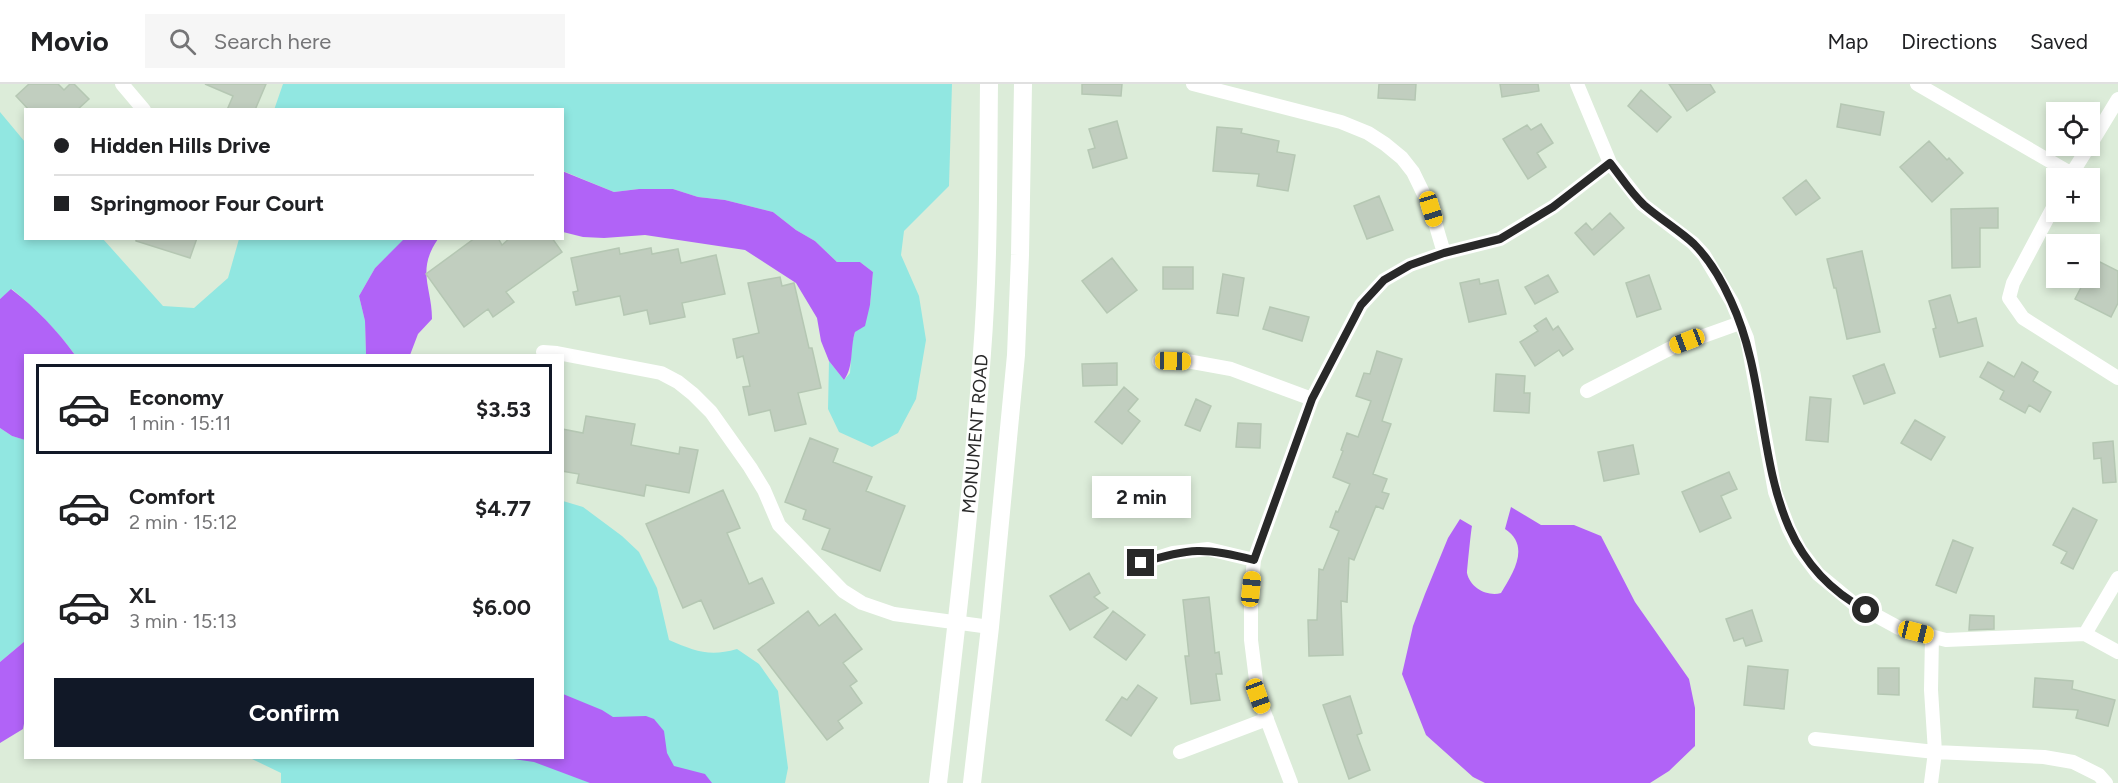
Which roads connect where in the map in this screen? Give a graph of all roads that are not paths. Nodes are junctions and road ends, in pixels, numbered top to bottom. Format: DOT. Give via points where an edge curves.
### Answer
graph roads {
  1 [pos="122,84"];
  2 [pos="989,84"];
  3 [pos="1023,84"];
  4 [pos="1192,84"];
  5 [pos="1577,84"];
  6 [pos="1917,84"];
  7 [pos="2118,99"];
  8 [pos="142,108"];
  9 [pos="2100,129"];
  10 [pos="1610,163"];
  11 [pos="2057,168"];
  12 [pos="2046,221"];
  13 [pos="1444,253"];
  14 [pos="1740,323"];
  15 [pos="543,352"];
  16 [pos="555,354"];
  17 [pos="564,356"];
  18 [pos="1159,361"];
  19 [pos="2118,378"];
  20 [pos="1587,391"];
  21 [pos="1312,399"];
  22 [pos="1254,560"];
  23 [pos="1141,563"];
  24 [pos="2118,578"];
  25 [pos="956,624"];
  26 [pos="990,627"];
  27 [pos="2085,634"];
  28 [pos="1932,636"];
  29 [pos="2118,652"];
  30 [pos="1267,718"];
  31 [pos="1815,739"];
  32 [pos="1180,752"];
  33 [pos="1935,752"];
  34 [pos="938,783"];
  35 [pos="972,783"];
  36 [pos="1291,783"];
  37 [pos="1931,783"];
  38 [pos="2106,783"];
  1 -- 8 [label="street"];
  2 -- 25 [label="street, MONUMENT ROAD" via="982,351"];
  3 -- 26 [label="street, MONUMENT ROAD" via="1016,355"];
  4 -- 13 [label="street" via="1341,122 1385,144 1413,172 1431,209"];
  5 -- 10 [label="street"];
  6 -- 11 [label="street"];
  7 -- 9 [label="street"];
  10 -- 13 [label="street" via="1553,207 1500,239"];
  10 -- 14 [label="street" via="1642,204 1704,255"];
  12 -- 19 [label="street" via="2009,298 2023,318"];
  13 -- 21 [label="street" via="1410,265 1384,280 1361,305"];
  14 -- 20 [label="street" via="1673,346"];
  14 -- 28 [label="street" via="1747,338 1775,492 1800,550 1818,574 1847,599 1899,628"];
  15 -- 16 [label="street"];
  17 -- 25 [label="street" via="644,369 678,382 711,412 755,475 779,525 843,591 883,612"];
  18 -- 21 [label="street" via="1187,361 1231,369"];
  21 -- 22 [label="street"];
  22 -- 23 [label="street" via="1208,549 1173,553"];
  22 -- 30 [label="street" via="1251,640 1258,696"];
  24 -- 27 [label="street"];
  25 -- 26 [label="street"];
  25 -- 34 [label="street, MONUMENT ROAD"];
  26 -- 35 [label="street, MONUMENT ROAD"];
  27 -- 28 [label="street" via="1946,640"];
  27 -- 29 [label="street"];
  28 -- 33 [label="street"];
  30 -- 32 [label="street"];
  30 -- 36 [label="street"];
  31 -- 33 [label="street"];
  33 -- 37 [label="street"];
  33 -- 38 [label="street" via="2073,762"];
}
